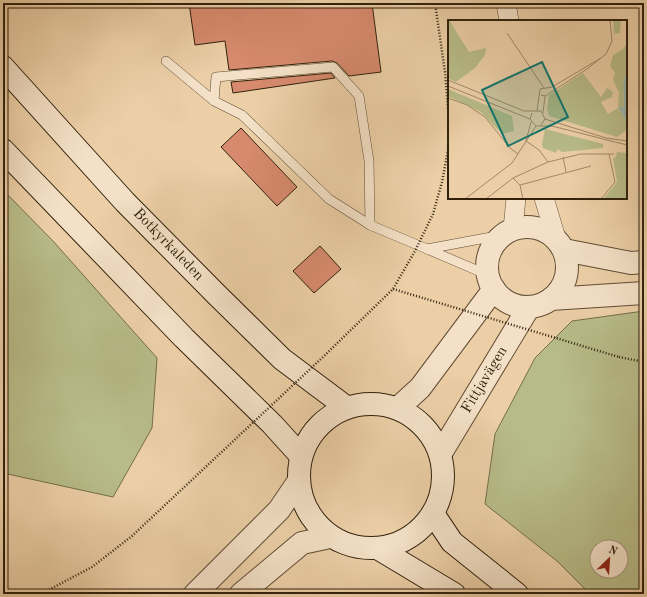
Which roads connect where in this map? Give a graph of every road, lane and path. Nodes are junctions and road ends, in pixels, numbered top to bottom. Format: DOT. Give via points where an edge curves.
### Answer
graph roads {
  1 [pos="436,3"];
  2 [pos="506,3"];
  3 [pos="509,20"];
  4 [pos="166,61"];
  5 [pos="3,67"];
  6 [pos="214,101"];
  7 [pos="448,107"];
  8 [pos="3,150"];
  9 [pos="448,150"];
  10 [pos="516,199"];
  11 [pos="544,199"];
  12 [pos="370,225"];
  13 [pos="508,232"];
  14 [pos="560,244"];
  15 [pos="427,249"];
  16 [pos="644,262"];
  17 [pos="491,282"];
  18 [pos="393,289"];
  19 [pos="644,293"];
  20 [pos="551,299"];
  21 [pos="529,307"];
  22 [pos="644,362"];
  23 [pos="346,407"];
  24 [pos="398,408"];
  25 [pos="441,453"];
  26 [pos="301,456"];
  27 [pos="298,482"];
  28 [pos="434,515"];
  29 [pos="330,537"];
  30 [pos="379,549"];
  31 [pos="41,594"];
  32 [pos="195,594"];
  33 [pos="241,594"];
  34 [pos="454,594"];
  35 [pos="517,594"];
  1 -- 7 [label="path"];
  2 -- 3 [label="street"];
  4 -- 6 [label="lane"];
  5 -- 23 [label="main road, Botkyrkaleden" via="125,202 233,312 282,360"];
  6 -- 12 [label="lane" via="242,115 329,199"];
  6 -- 12 [label="lane" via="216,77 333,67 359,96 369,161"];
  8 -- 26 [label="main road"];
  9 -- 18 [label="path, bridge" via="433,214"];
  10 -- 13 [label="street"];
  11 -- 14 [label="street"];
  12 -- 15 [label="lane"];
  13 -- 14 [label="main road" via="527,227 546,231"];
  13 -- 15 [label="lane"];
  13 -- 17 [label="main road" via="493,246 488,260"];
  14 -- 16 [label="main road" via="631,263"];
  14 -- 20 [label="main road" via="567,263 566,276 561,289"];
  15 -- 17 [label="lane"];
  17 -- 21 [label="main road" via="507,301"];
  17 -- 24 [label="main road" via="420,388"];
  18 -- 22 [label="path, bridge" via="619,357"];
  18 -- 31 [label="path, bridge" via="132,536 92,567"];
  19 -- 20 [label="main road"];
  20 -- 21 [label="main road"];
  21 -- 25 [label="main road, Fittjavägen"];
  23 -- 24 [label="main road" via="373,403"];
  23 -- 26 [label="main road" via="324,420 308,440"];
  24 -- 25 [label="main road" via="428,430"];
  25 -- 28 [label="main road" via="444,466 443,491"];
  26 -- 27 [label="main road"];
  27 -- 29 [label="main road" via="303,501"];
  27 -- 32 [label="main road" via="279,510"];
  28 -- 30 [label="main road" via="402,544"];
  28 -- 35 [label="main road" via="452,542"];
  29 -- 30 [label="main road" via="354,547"];
  29 -- 33 [label="main road" via="302,543"];
  30 -- 34 [label="main road"];
}
